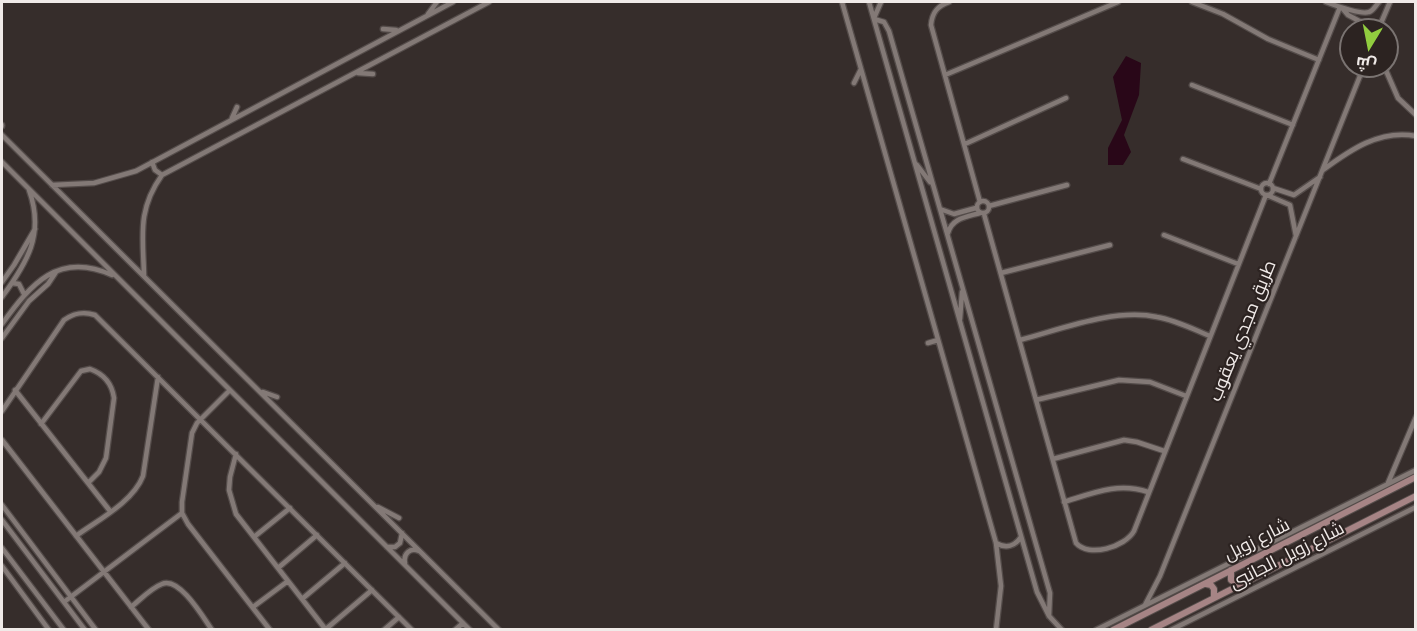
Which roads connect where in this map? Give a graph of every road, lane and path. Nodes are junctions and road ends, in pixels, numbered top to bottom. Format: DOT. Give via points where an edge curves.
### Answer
graph roads {
  1 [pos="437,2"];
  2 [pos="453,2"];
  3 [pos="489,2"];
  4 [pos="842,2"];
  5 [pos="869,2"];
  6 [pos="881,2"];
  7 [pos="949,2"];
  8 [pos="1118,2"];
  9 [pos="1192,2"];
  10 [pos="1326,2"];
  11 [pos="1379,2"];
  12 [pos="1390,2"];
  13 [pos="1342,8"];
  14 [pos="1367,13"];
  15 [pos="428,15"];
  16 [pos="874,18"];
  17 [pos="1354,18"];
  18 [pos="1365,18"];
  19 [pos="1383,18"];
  20 [pos="383,29"];
  21 [pos="399,30"];
  22 [pos="1319,60"];
  23 [pos="861,69"];
  24 [pos="356,73"];
  25 [pos="373,74"];
  26 [pos="945,75"];
  27 [pos="1359,78"];
  28 [pos="1388,78"];
  29 [pos="854,83"];
  30 [pos="1192,85"];
  31 [pos="1066,98"];
  32 [pos="237,107"];
  33 [pos="1416,116"];
  34 [pos="231,119"];
  35 [pos="1293,125"];
  36 [pos="2,135"];
  37 [pos="1416,136"];
  38 [pos="965,144"];
  39 [pos="1183,159"];
  40 [pos="2,162"];
  41 [pos="152,162"];
  42 [pos="916,164"];
  43 [pos="1321,174"];
  44 [pos="162,175"];
  45 [pos="52,185"];
  46 [pos="1067,185"];
  47 [pos="1271,186"];
  48 [pos="28,188"];
  49 [pos="1261,189"];
  50 [pos="935,192"];
  51 [pos="1266,195"];
  52 [pos="1294,195"];
  53 [pos="980,202"];
  54 [pos="1290,205"];
  55 [pos="989,206"];
  56 [pos="940,209"];
  57 [pos="980,211"];
  58 [pos="35,229"];
  59 [pos="948,235"];
  60 [pos="1164,236"];
  61 [pos="1296,237"];
  62 [pos="1110,245"];
  63 [pos="1238,264"];
  64 [pos="56,272"];
  65 [pos="1001,273"];
  66 [pos="144,275"];
  67 [pos="118,279"];
  68 [pos="2,282"];
  69 [pos="12,283"];
  70 [pos="962,284"];
  71 [pos="24,294"];
  72 [pos="2,297"];
  73 [pos="960,322"];
  74 [pos="2,324"];
  75 [pos="1210,336"];
  76 [pos="2,338"];
  77 [pos="938,340"];
  78 [pos="1020,340"];
  79 [pos="928,343"];
  80 [pos="158,377"];
  81 [pos="15,390"];
  82 [pos="230,390"];
  83 [pos="260,391"];
  84 [pos="1186,396"];
  85 [pos="277,397"];
  86 [pos="1036,400"];
  87 [pos="2,411"];
  88 [pos="1416,417"];
  89 [pos="201,419"];
  90 [pos="41,424"];
  91 [pos="2,440"];
  92 [pos="1164,451"];
  93 [pos="236,454"];
  94 [pos="1053,459"];
  95 [pos="1416,470"];
  96 [pos="1416,477"];
  97 [pos="88,483"];
  98 [pos="1387,484"];
  99 [pos="1148,492"];
  100 [pos="1416,496"];
  101 [pos="1064,502"];
  102 [pos="2,505"];
  103 [pos="374,506"];
  104 [pos="1416,507"];
  105 [pos="290,508"];
  106 [pos="1341,510"];
  107 [pos="110,512"];
  108 [pos="182,513"];
  109 [pos="399,518"];
  110 [pos="2,520"];
  111 [pos="1348,529"];
  112 [pos="402,534"];
  113 [pos="317,535"];
  114 [pos="76,536"];
  115 [pos="254,537"];
  116 [pos="1021,537"];
  117 [pos="1353,538"];
  118 [pos="996,543"];
  119 [pos="387,547"];
  120 [pos="2,548"];
  121 [pos="419,550"];
  122 [pos="345,563"];
  123 [pos="406,565"];
  124 [pos="2,566"];
  125 [pos="278,568"];
  126 [pos="1231,570"];
  127 [pos="104,572"];
  128 [pos="288,581"];
  129 [pos="1204,584"];
  130 [pos="1239,585"];
  131 [pos="372,590"];
  132 [pos="71,596"];
  133 [pos="1214,598"];
  134 [pos="302,599"];
  135 [pos="64,602"];
  136 [pos="1145,604"];
  137 [pos="131,607"];
  138 [pos="253,607"];
  139 [pos="1049,616"];
  140 [pos="399,617"];
  141 [pos="500,619"];
  142 [pos="463,623"];
  143 [pos="493,624"];
  144 [pos="1110,628"];
  145 [pos="326,629"];
  146 [pos="49,630"];
  147 [pos="64,630"];
  148 [pos="85,630"];
  149 [pos="96,630"];
  150 [pos="149,630"];
  151 [pos="212,630"];
  152 [pos="270,630"];
  153 [pos="384,630"];
  154 [pos="412,630"];
  155 [pos="455,630"];
  156 [pos="470,630"];
  157 [pos="499,630"];
  158 [pos="996,630"];
  159 [pos="1062,630"];
  160 [pos="1096,630"];
  161 [pos="1152,630"];
  162 [pos="1171,630"];
  1 -- 15 [label="street"];
  2 -- 15 [label="street"];
  3 -- 24 [label="street"];
  4 -- 23 [label="street"];
  5 -- 16 [label="street"];
  6 -- 16 [label="street"];
  7 -- 26 [label="street" via="937,8 931,26"];
  8 -- 26 [label="street"];
  9 -- 22 [label="street"];
  10 -- 13 [label="street"];
  11 -- 14 [label="street"];
  12 -- 19 [label="street"];
  13 -- 14 [label="street"];
  13 -- 17 [label="street"];
  13 -- 22 [label="street"];
  14 -- 18 [label="street"];
  15 -- 21 [label="street"];
  16 -- 42 [label="street"];
  16 -- 50 [label="street" via="884,22 889,31"];
  20 -- 21 [label="street"];
  21 -- 34 [label="street"];
  22 -- 35 [label="street"];
  23 -- 29 [label="street"];
  23 -- 77 [label="street"];
  24 -- 25 [label="street"];
  24 -- 44 [label="street"];
  26 -- 38 [label="street"];
  27 -- 43 [label="street, طريق مجدي يعقوب"];
  28 -- 33 [label="street" via="1398,98"];
  30 -- 35 [label="street"];
  31 -- 38 [label="street"];
  32 -- 34 [label="street"];
  34 -- 41 [label="street"];
  35 -- 47 [label="street"];
  36 -- 45 [label="street"];
  37 -- 43 [label="street" via="1375,139 1352,150"];
  38 -- 53 [label="street"];
  39 -- 49 [label="street"];
  40 -- 48 [label="street"];
  41 -- 44 [label="street" via="154,170"];
  41 -- 45 [label="street" via="108,181"];
  42 -- 50 [label="street"];
  42 -- 73 [label="street"];
  43 -- 52 [label="street"];
  43 -- 61 [label="street, طريق مجدي يعقوب"];
  44 -- 66 [label="street" via="143,218"];
  45 -- 66 [label="street"];
  46 -- 55 [label="street"];
  47 -- 49 [label="street" via="1263,185"];
  47 -- 51 [label="street" via="1272,193"];
  47 -- 52 [label="street"];
  48 -- 58 [label="street"];
  48 -- 67 [label="street"];
  49 -- 51 [label="street"];
  50 -- 56 [label="street"];
  51 -- 54 [label="street"];
  51 -- 63 [label="street"];
  52 -- 54 [label="street"];
  53 -- 55 [label="street"];
  53 -- 57 [label="street"];
  54 -- 61 [label="street"];
  55 -- 57 [label="street" via="988,212"];
  56 -- 57 [label="street" via="954,214"];
  56 -- 59 [label="street"];
  57 -- 59 [label="street" via="954,221"];
  57 -- 65 [label="street"];
  58 -- 68 [label="street"];
  58 -- 69 [label="street" via="27,260"];
  59 -- 70 [label="street"];
  60 -- 63 [label="street"];
  61 -- 136 [label="street, طريق مجدي يعقوب" via="1160,576"];
  62 -- 65 [label="street"];
  63 -- 75 [label="street"];
  64 -- 67 [label="street" via="90,268"];
  64 -- 71 [label="street" via="39,280"];
  64 -- 76 [label="street"];
  65 -- 78 [label="street"];
  66 -- 83 [label="street"];
  67 -- 82 [label="street"];
  69 -- 71 [label="street" via="22,287"];
  69 -- 72 [label="street"];
  70 -- 73 [label="street"];
  70 -- 139 [label="street" via="1050,593"];
  71 -- 74 [label="street"];
  73 -- 116 [label="street"];
  75 -- 78 [label="street" via="1158,317 1127,315"];
  75 -- 84 [label="street"];
  77 -- 79 [label="street"];
  77 -- 118 [label="street"];
  78 -- 86 [label="street"];
  80 -- 81 [label="street" via="100,319 82,313 63,320"];
  80 -- 89 [label="street"];
  80 -- 107 [label="street" via="142,476 134,492"];
  81 -- 87 [label="street"];
  81 -- 90 [label="street"];
  82 -- 89 [label="street"];
  82 -- 119 [label="street"];
  83 -- 85 [label="street"];
  83 -- 103 [label="street"];
  84 -- 86 [label="street" via="1150,382 1119,380"];
  84 -- 92 [label="street"];
  86 -- 94 [label="street"];
  88 -- 98 [label="street"];
  89 -- 93 [label="street"];
  89 -- 108 [label="street" via="192,433"];
  90 -- 97 [label="street"];
  90 -- 97 [label="street" via="81,371 95,370 105,378 114,398 106,458"];
  91 -- 114 [label="street"];
  92 -- 94 [label="street" via="1124,440"];
  92 -- 99 [label="street"];
  93 -- 105 [label="street"];
  93 -- 115 [label="street" via="230,477 231,502"];
  94 -- 101 [label="street"];
  95 -- 98 [label="street, شارع زويل الجانبى"];
  96 -- 106 [label="main road, شارع زويل"];
  97 -- 107 [label="street"];
  98 -- 106 [label="street, شارع زويل الجانبى"];
  99 -- 101 [label="street" via="1115,487"];
  99 -- 101 [label="street" via="1131,537 1092,551 1076,543"];
  100 -- 111 [label="main road, شارع زويل"];
  102 -- 132 [label="street"];
  103 -- 109 [label="street"];
  103 -- 112 [label="street"];
  104 -- 117 [label="street, شارع زويل الجانبى"];
  105 -- 113 [label="street"];
  105 -- 115 [label="street"];
  106 -- 126 [label="main road, شارع زويل"];
  106 -- 136 [label="street, شارع زويل الجانبى"];
  107 -- 114 [label="street"];
  108 -- 127 [label="street"];
  108 -- 138 [label="street"];
  110 -- 135 [label="street"];
  111 -- 117 [label="main road"];
  111 -- 130 [label="main road, شارع زويل"];
  112 -- 119 [label="street" via="398,546"];
  112 -- 121 [label="street"];
  113 -- 122 [label="street"];
  113 -- 125 [label="street"];
  114 -- 127 [label="street"];
  115 -- 125 [label="street"];
  116 -- 118 [label="street" via="1010,546"];
  116 -- 139 [label="street" via="1037,592"];
  117 -- 162 [label="street, شارع زويل الجانبى"];
  118 -- 158 [label="street" via="1001,586"];
  119 -- 123 [label="street"];
  120 -- 147 [label="street"];
  121 -- 123 [label="street" via="407,553"];
  121 -- 143 [label="street"];
  122 -- 131 [label="street"];
  122 -- 134 [label="street"];
  123 -- 142 [label="street"];
  124 -- 146 [label="street"];
  125 -- 128 [label="street"];
  126 -- 129 [label="main road, شارع زويل"];
  126 -- 130 [label="main road" via="1231,580"];
  127 -- 132 [label="street"];
  127 -- 137 [label="street"];
  128 -- 134 [label="street"];
  128 -- 138 [label="street"];
  129 -- 133 [label="main road" via="1214,589"];
  129 -- 144 [label="main road, شارع زويل"];
  130 -- 133 [label="main road, شارع زويل"];
  131 -- 140 [label="street"];
  131 -- 145 [label="street"];
  132 -- 135 [label="street"];
  132 -- 149 [label="street"];
  133 -- 161 [label="main road, شارع زويل"];
  134 -- 145 [label="street"];
  135 -- 148 [label="street"];
  136 -- 144 [label="street, شارع زويل الجانبى"];
  137 -- 150 [label="street"];
  137 -- 151 [label="street" via="160,584 170,582 179,587"];
  138 -- 152 [label="street"];
  139 -- 159 [label="street"];
  140 -- 153 [label="street"];
  140 -- 154 [label="street"];
  141 -- 143 [label="street"];
  142 -- 155 [label="street"];
  142 -- 156 [label="street"];
  143 -- 157 [label="street"];
  144 -- 160 [label="street, شارع زويل الجانبى"];
}
